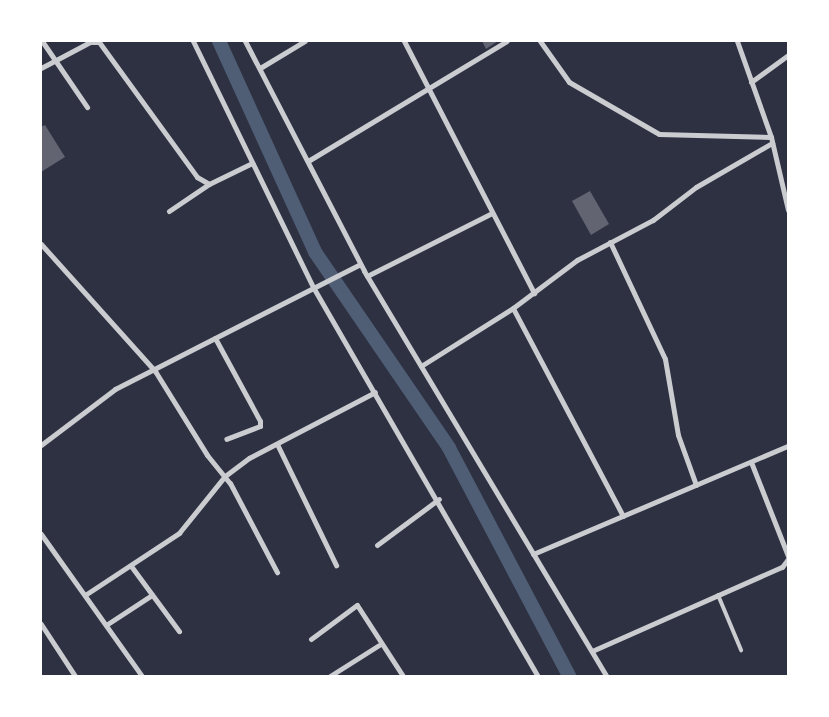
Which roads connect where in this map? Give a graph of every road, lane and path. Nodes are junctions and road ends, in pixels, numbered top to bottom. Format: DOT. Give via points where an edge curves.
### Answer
graph roads {
  1 [pos="42,41"];
  2 [pos="193,41"];
  3 [pos="245,41"];
  4 [pos="305,41"];
  5 [pos="404,41"];
  6 [pos="507,41"];
  7 [pos="540,41"];
  8 [pos="737,41"];
  9 [pos="788,55"];
  10 [pos="57,60"];
  11 [pos="41,68"];
  12 [pos="260,68"];
  13 [pos="751,82"];
  14 [pos="429,93"];
  15 [pos="87,107"];
  16 [pos="771,136"];
  17 [pos="772,143"];
  18 [pos="308,161"];
  19 [pos="252,163"];
  20 [pos="209,184"];
  21 [pos="788,210"];
  22 [pos="169,212"];
  23 [pos="492,213"];
  24 [pos="610,242"];
  25 [pos="41,244"];
  26 [pos="360,264"];
  27 [pos="367,276"];
  28 [pos="313,287"];
  29 [pos="534,293"];
  30 [pos="514,308"];
  31 [pos="215,338"];
  32 [pos="421,366"];
  33 [pos="155,371"];
  34 [pos="375,392"];
  35 [pos="226,439"];
  36 [pos="277,444"];
  37 [pos="41,445"];
  38 [pos="788,446"];
  39 [pos="751,462"];
  40 [pos="225,476"];
  41 [pos="696,485"];
  42 [pos="439,499"];
  43 [pos="623,516"];
  44 [pos="41,534"];
  45 [pos="377,545"];
  46 [pos="533,554"];
  47 [pos="788,557"];
  48 [pos="336,565"];
  49 [pos="131,566"];
  50 [pos="276,572"];
  51 [pos="85,595"];
  52 [pos="152,595"];
  53 [pos="718,595"];
  54 [pos="41,624"];
  55 [pos="106,625"];
  56 [pos="179,631"];
  57 [pos="312,639"];
  58 [pos="379,645"];
  59 [pos="741,650"];
  60 [pos="592,651"];
  61 [pos="75,676"];
  62 [pos="142,676"];
  63 [pos="330,676"];
  64 [pos="403,676"];
  65 [pos="538,676"];
  66 [pos="606,676"];
  1 -- 10 [label="street"];
  2 -- 19 [label="street"];
  3 -- 12 [label="street"];
  4 -- 12 [label="street"];
  5 -- 14 [label="street"];
  6 -- 14 [label="street"];
  7 -- 16 [label="street" via="570,82 659,134"];
  8 -- 13 [label="street"];
  9 -- 13 [label="street"];
  10 -- 11 [label="street"];
  10 -- 15 [label="street"];
  10 -- 20 [label="street" via="90,42 100,42 184,163"];
  12 -- 18 [label="street"];
  13 -- 16 [label="street"];
  14 -- 18 [label="street"];
  14 -- 23 [label="street"];
  16 -- 17 [label="street"];
  17 -- 21 [label="street"];
  17 -- 24 [label="street"];
  18 -- 26 [label="street"];
  19 -- 20 [label="street"];
  19 -- 28 [label="street"];
  20 -- 22 [label="street"];
  23 -- 27 [label="street"];
  23 -- 29 [label="street"];
  24 -- 29 [label="street" via="577,260"];
  24 -- 41 [label="street" via="665,359 678,435"];
  25 -- 33 [label="street"];
  26 -- 27 [label="street"];
  26 -- 28 [label="street"];
  27 -- 32 [label="street"];
  28 -- 31 [label="street"];
  28 -- 34 [label="street"];
  29 -- 30 [label="street"];
  30 -- 32 [label="street"];
  30 -- 43 [label="street"];
  31 -- 33 [label="street"];
  31 -- 35 [label="street" via="260,421 260,426"];
  32 -- 46 [label="street"];
  33 -- 37 [label="street" via="98,399"];
  33 -- 40 [label="street" via="207,455"];
  34 -- 36 [label="street"];
  34 -- 42 [label="street"];
  36 -- 40 [label="street"];
  36 -- 48 [label="street"];
  38 -- 39 [label="street"];
  39 -- 41 [label="street"];
  39 -- 47 [label="street"];
  40 -- 49 [label="street" via="179,533"];
  40 -- 50 [label="street"];
  41 -- 43 [label="street"];
  42 -- 45 [label="street"];
  42 -- 65 [label="street"];
  43 -- 46 [label="street"];
  44 -- 51 [label="street"];
  46 -- 60 [label="street"];
  47 -- 53 [label="street" via="782,567"];
  49 -- 51 [label="street"];
  49 -- 52 [label="street"];
  51 -- 55 [label="street"];
  52 -- 55 [label="street"];
  52 -- 56 [label="street"];
  53 -- 59 [label="lane"];
  53 -- 60 [label="street"];
  54 -- 61 [label="street"];
  55 -- 62 [label="street"];
  57 -- 58 [label="street" via="357,605"];
  58 -- 63 [label="street"];
  58 -- 64 [label="street"];
  60 -- 66 [label="street"];
}
